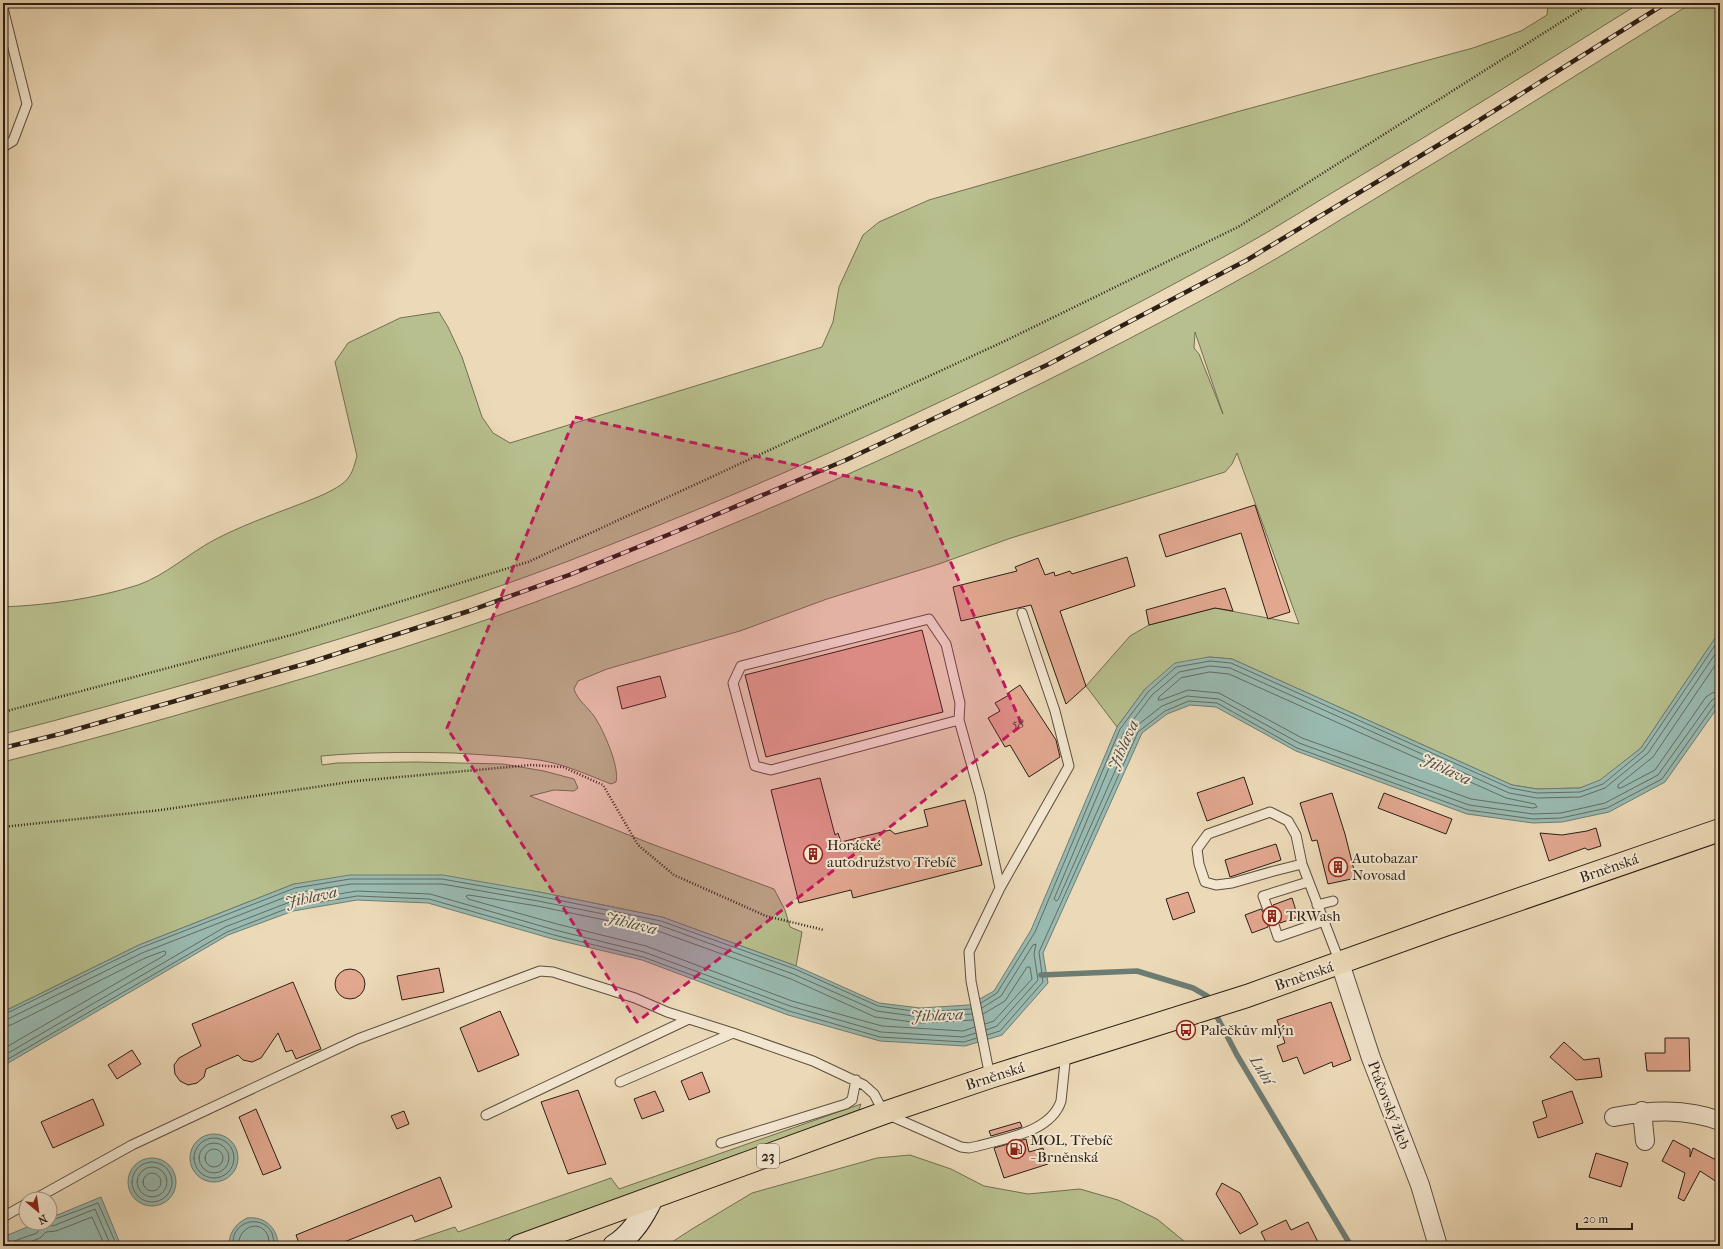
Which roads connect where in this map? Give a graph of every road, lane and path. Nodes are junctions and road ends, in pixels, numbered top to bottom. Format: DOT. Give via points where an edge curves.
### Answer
graph roads {
  1 [pos="1590,3"];
  2 [pos="3,8"];
  3 [pos="3,147"];
  4 [pos="1022,613"];
  5 [pos="3,712"];
  6 [pos="959,720"];
  7 [pos="3,827"];
  8 [pos="1720,830"];
  9 [pos="1302,864"];
  10 [pos="1308,882"];
  11 [pos="1000,888"];
  12 [pos="1333,901"];
  13 [pos="1317,905"];
  14 [pos="1267,907"];
  15 [pos="1324,921"];
  16 [pos="1274,925"];
  17 [pos="824,930"];
  18 [pos="1340,964"];
  19 [pos="689,1019"];
  20 [pos="734,1033"];
  21 [pos="1066,1053"];
  22 [pos="990,1077"];
  23 [pos="856,1080"];
  24 [pos="620,1082"];
  25 [pos="1642,1111"];
  26 [pos="884,1113"];
  27 [pos="486,1115"];
  28 [pos="1614,1117"];
  29 [pos="1720,1121"];
  30 [pos="1644,1141"];
  31 [pos="721,1143"];
  32 [pos="49,1191"];
  33 [pos="652,1198"];
  34 [pos="18,1208"];
  35 [pos="3,1216"];
  36 [pos="519,1246"];
  37 [pos="614,1246"];
  38 [pos="1438,1246"];
  1 -- 5 [label="path" via="1238,227 1007,340 528,562 295,634"];
  2 -- 3 [label="lane" via="27,104 13,141"];
  4 -- 11 [label="lane" via="1055,711 1069,766"];
  6 -- 6 [label="lane" via="960,703 946,644 929,619 741,666 733,683 755,766 771,770"];
  6 -- 11 [label="lane" via="980,795"];
  7 -- 17 [label="path" via="161,810 356,781 530,765 563,767 603,785 638,845 674,875 766,916"];
  8 -- 18 [label="main road, Brněnská"];
  9 -- 9 [label="lane" via="1296,835 1288,821 1270,812 1208,834 1197,849 1204,882 1216,886"];
  9 -- 10 [label="lane"];
  10 -- 13 [label="lane"];
  10 -- 14 [label="lane" via="1263,896"];
  11 -- 22 [label="lane" via="969,952 971,981"];
  12 -- 13 [label="lane"];
  13 -- 15 [label="lane"];
  15 -- 16 [label="lane" via="1278,937"];
  15 -- 18 [label="lane"];
  18 -- 21 [label="main road, Brněnská"];
  18 -- 38 [label="street, Ptáčovský žleb" via="1371,1058 1420,1185"];
  19 -- 20 [label="lane"];
  19 -- 27 [label="lane"];
  19 -- 32 [label="lane" via="635,998 553,972 540,971 358,1039 132,1145"];
  20 -- 23 [label="lane" via="813,1061"];
  20 -- 24 [label="lane"];
  21 -- 22 [label="main road, Brněnská"];
  21 -- 26 [label="lane" via="1058,1108 1046,1122 1032,1130 969,1148 961,1147"];
  22 -- 26 [label="main road, Brněnská"];
  23 -- 26 [label="lane" via="874,1094"];
  23 -- 31 [label="lane" via="852,1100 846,1104"];
  25 -- 28 [label="street"];
  25 -- 29 [label="street" via="1668,1110 1703,1115"];
  25 -- 30 [label="street"];
  26 -- 33 [label="main road, 23"];
  33 -- 36 [label="main road, 23"];
  33 -- 37 [label="street" via="639,1222"];
  34 -- 35 [label="lane"];
}
